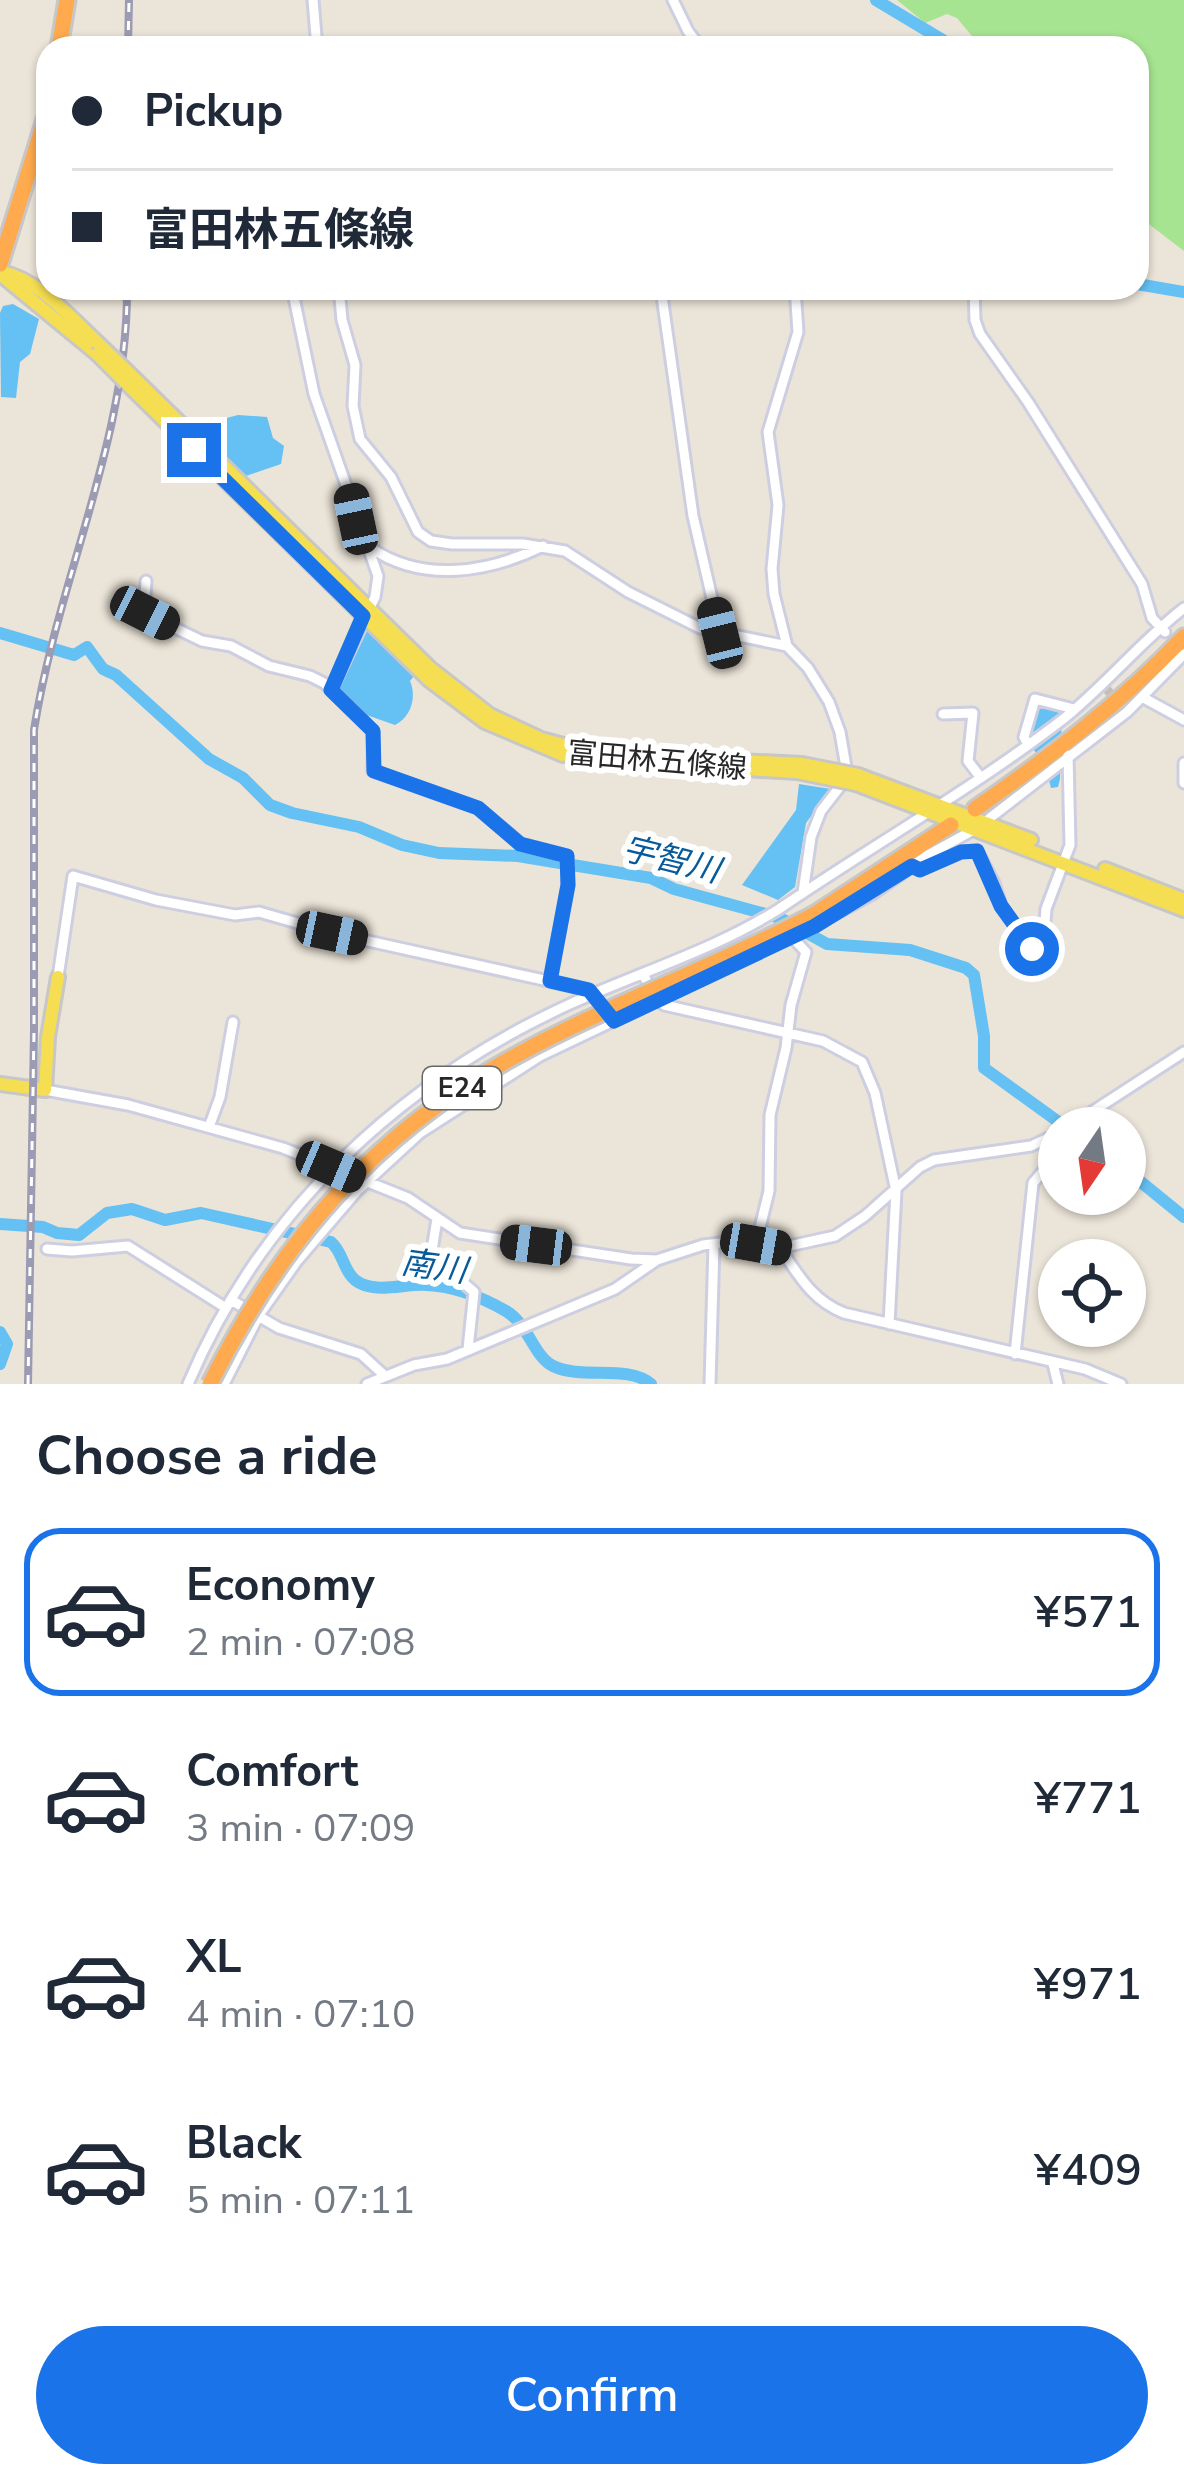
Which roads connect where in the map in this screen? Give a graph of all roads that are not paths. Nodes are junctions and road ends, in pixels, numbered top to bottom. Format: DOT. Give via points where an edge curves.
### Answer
graph roads {
  1 [pos="67,0"];
  2 [pos="313,0"];
  3 [pos="673,0"];
  4 [pos="61,36"];
  5 [pos="316,36"];
  6 [pos="693,36"];
  7 [pos="36,150"];
  8 [pos="0,270"];
  9 [pos="36,290"];
  10 [pos="47,300"];
  11 [pos="294,300"];
  12 [pos="340,300"];
  13 [pos="663,300"];
  14 [pos="796,300"];
  15 [pos="974,300"];
  16 [pos="367,545"];
  17 [pos="543,546"];
  18 [pos="146,581"];
  19 [pos="1184,608"];
  20 [pos="365,612"];
  21 [pos="1162,630"];
  22 [pos="720,633"];
  23 [pos="1184,637"];
  24 [pos="787,646"];
  25 [pos="1184,654"];
  26 [pos="331,690"];
  27 [pos="1142,698"];
  28 [pos="1071,712"];
  29 [pos="943,714"];
  30 [pos="1184,720"];
  31 [pos="1028,745"];
  32 [pos="1066,750"];
  33 [pos="1184,763"];
  34 [pos="981,778"];
  35 [pos="1184,783"];
  36 [pos="935,807"];
  37 [pos="979,819"];
  38 [pos="951,825"];
  39 [pos="1064,857"];
  40 [pos="912,866"];
  41 [pos="803,893"];
  42 [pos="1184,900"];
  43 [pos="1184,910"];
  44 [pos="815,920"];
  45 [pos="740,933"];
  46 [pos="792,937"];
  47 [pos="745,959"];
  48 [pos="643,974"];
  49 [pos="58,977"];
  50 [pos="550,981"];
  51 [pos="594,995"];
  52 [pos="656,999"];
  53 [pos="614,1021"];
  54 [pos="233,1022"];
  55 [pos="787,1033"];
  56 [pos="1184,1052"];
  57 [pos="0,1084"];
  58 [pos="45,1090"];
  59 [pos="1099,1107"];
  60 [pos="209,1127"];
  61 [pos="1038,1142"];
  62 [pos="331,1167"];
  63 [pos="1038,1177"];
  64 [pos="368,1183"];
  65 [pos="896,1191"];
  66 [pos="437,1219"];
  67 [pos="714,1244"];
  68 [pos="756,1244"];
  69 [pos="780,1248"];
  70 [pos="47,1249"];
  71 [pos="657,1260"];
  72 [pos="228,1304"];
  73 [pos="259,1315"];
  74 [pos="889,1324"];
  75 [pos="468,1349"];
  76 [pos="1015,1354"];
  77 [pos="1053,1364"];
  78 [pos="384,1375"];
  79 [pos="188,1384"];
  80 [pos="210,1384"];
  81 [pos="224,1384"];
  82 [pos="367,1384"];
  83 [pos="710,1384"];
  84 [pos="1058,1384"];
  85 [pos="1120,1384"];
  1 -- 4 [label="highway"];
  2 -- 5 [label="street"];
  3 -- 6 [label="street"];
  7 -- 8 [label="highway"];
  8 -- 9 [label="main road, 富田林五條線, bridge"];
  10 -- 20 [label="main road, 富田林五條線, bridge"];
  11 -- 16 [label="street" via="314,394"];
  12 -- 17 [label="street" via="360,439 391,477 414,527 431,541"];
  13 -- 22 [label="street" via="688,492"];
  14 -- 24 [label="street" via="797,332 768,432 778,505 774,594"];
  15 -- 21 [label="street" via="980,334 1142,584"];
  16 -- 17 [label="street" via="400,563 442,571 502,563"];
  16 -- 20 [label="street" via="378,576"];
  17 -- 22 [label="street"];
  18 -- 26 [label="street" via="145,613"];
  19 -- 21 [label="street"];
  20 -- 26 [label="street"];
  20 -- 36 [label="main road, 富田林五條線, bridge" via="464,698 541,740 597,754 800,768"];
  21 -- 28 [label="street"];
  22 -- 24 [label="street"];
  23 -- 32 [label="highway"];
  24 -- 41 [label="street" via="829,702 846,767 811,837"];
  25 -- 27 [label="street"];
  26 -- 50 [label="street" via="373,731 374,771 478,808 520,844 567,856"];
  27 -- 30 [label="street"];
  27 -- 32 [label="street"];
  28 -- 31 [label="street"];
  28 -- 31 [label="street" via="1035,699"];
  29 -- 34 [label="street" via="974,713 968,761"];
  31 -- 34 [label="street"];
  32 -- 37 [label="highway"];
  32 -- 39 [label="street"];
  33 -- 35 [label="street"];
  34 -- 36 [label="street"];
  36 -- 37 [label="main road, 富田林五條線"];
  36 -- 41 [label="street"];
  37 -- 39 [label="main road, 富田林五條線"];
  37 -- 40 [label="street"];
  38 -- 44 [label="highway, E24"];
  39 -- 40 [label="street" via="1044,934 1032,949 977,851"];
  39 -- 42 [label="main road, 富田林五條線"];
  39 -- 43 [label="main road, 富田林五條線"];
  40 -- 44 [label="street"];
  41 -- 45 [label="street"];
  44 -- 46 [label="street"];
  44 -- 80 [label="highway, E24, bridge" via="515,1056 400,1133 286,1252"];
  45 -- 47 [label="street"];
  45 -- 48 [label="street"];
  46 -- 47 [label="street"];
  46 -- 55 [label="street" via="806,952"];
  47 -- 52 [label="street"];
  48 -- 51 [label="street"];
  48 -- 52 [label="street"];
  49 -- 50 [label="street" via="73,876"];
  49 -- 58 [label="main road"];
  50 -- 51 [label="street"];
  51 -- 53 [label="street"];
  51 -- 62 [label="street" via="466,1058"];
  52 -- 53 [label="street"];
  52 -- 55 [label="street"];
  53 -- 64 [label="street" via="448,1112"];
  54 -- 60 [label="street"];
  55 -- 65 [label="street" via="862,1062"];
  55 -- 68 [label="street"];
  56 -- 59 [label="street"];
  57 -- 58 [label="main road"];
  58 -- 60 [label="street"];
  60 -- 62 [label="street"];
  61 -- 65 [label="street" via="934,1160"];
  62 -- 64 [label="street"];
  62 -- 72 [label="street"];
  63 -- 76 [label="street"];
  64 -- 66 [label="street"];
  64 -- 73 [label="street"];
  65 -- 69 [label="street" via="835,1236"];
  65 -- 74 [label="street"];
  66 -- 71 [label="street" via="478,1237"];
  66 -- 75 [label="street" via="435,1258 474,1292"];
  67 -- 68 [label="street"];
  67 -- 71 [label="street"];
  67 -- 83 [label="street"];
  68 -- 69 [label="street"];
  69 -- 74 [label="street" via="823,1304"];
  70 -- 72 [label="street" via="128,1246"];
  71 -- 75 [label="street" via="615,1289"];
  72 -- 73 [label="street"];
  72 -- 79 [label="street"];
  73 -- 78 [label="street" via="361,1354"];
  73 -- 81 [label="street"];
  74 -- 76 [label="street"];
  75 -- 78 [label="street"];
  76 -- 77 [label="street"];
  77 -- 84 [label="street"];
  77 -- 85 [label="street"];
  78 -- 82 [label="street"];
}
